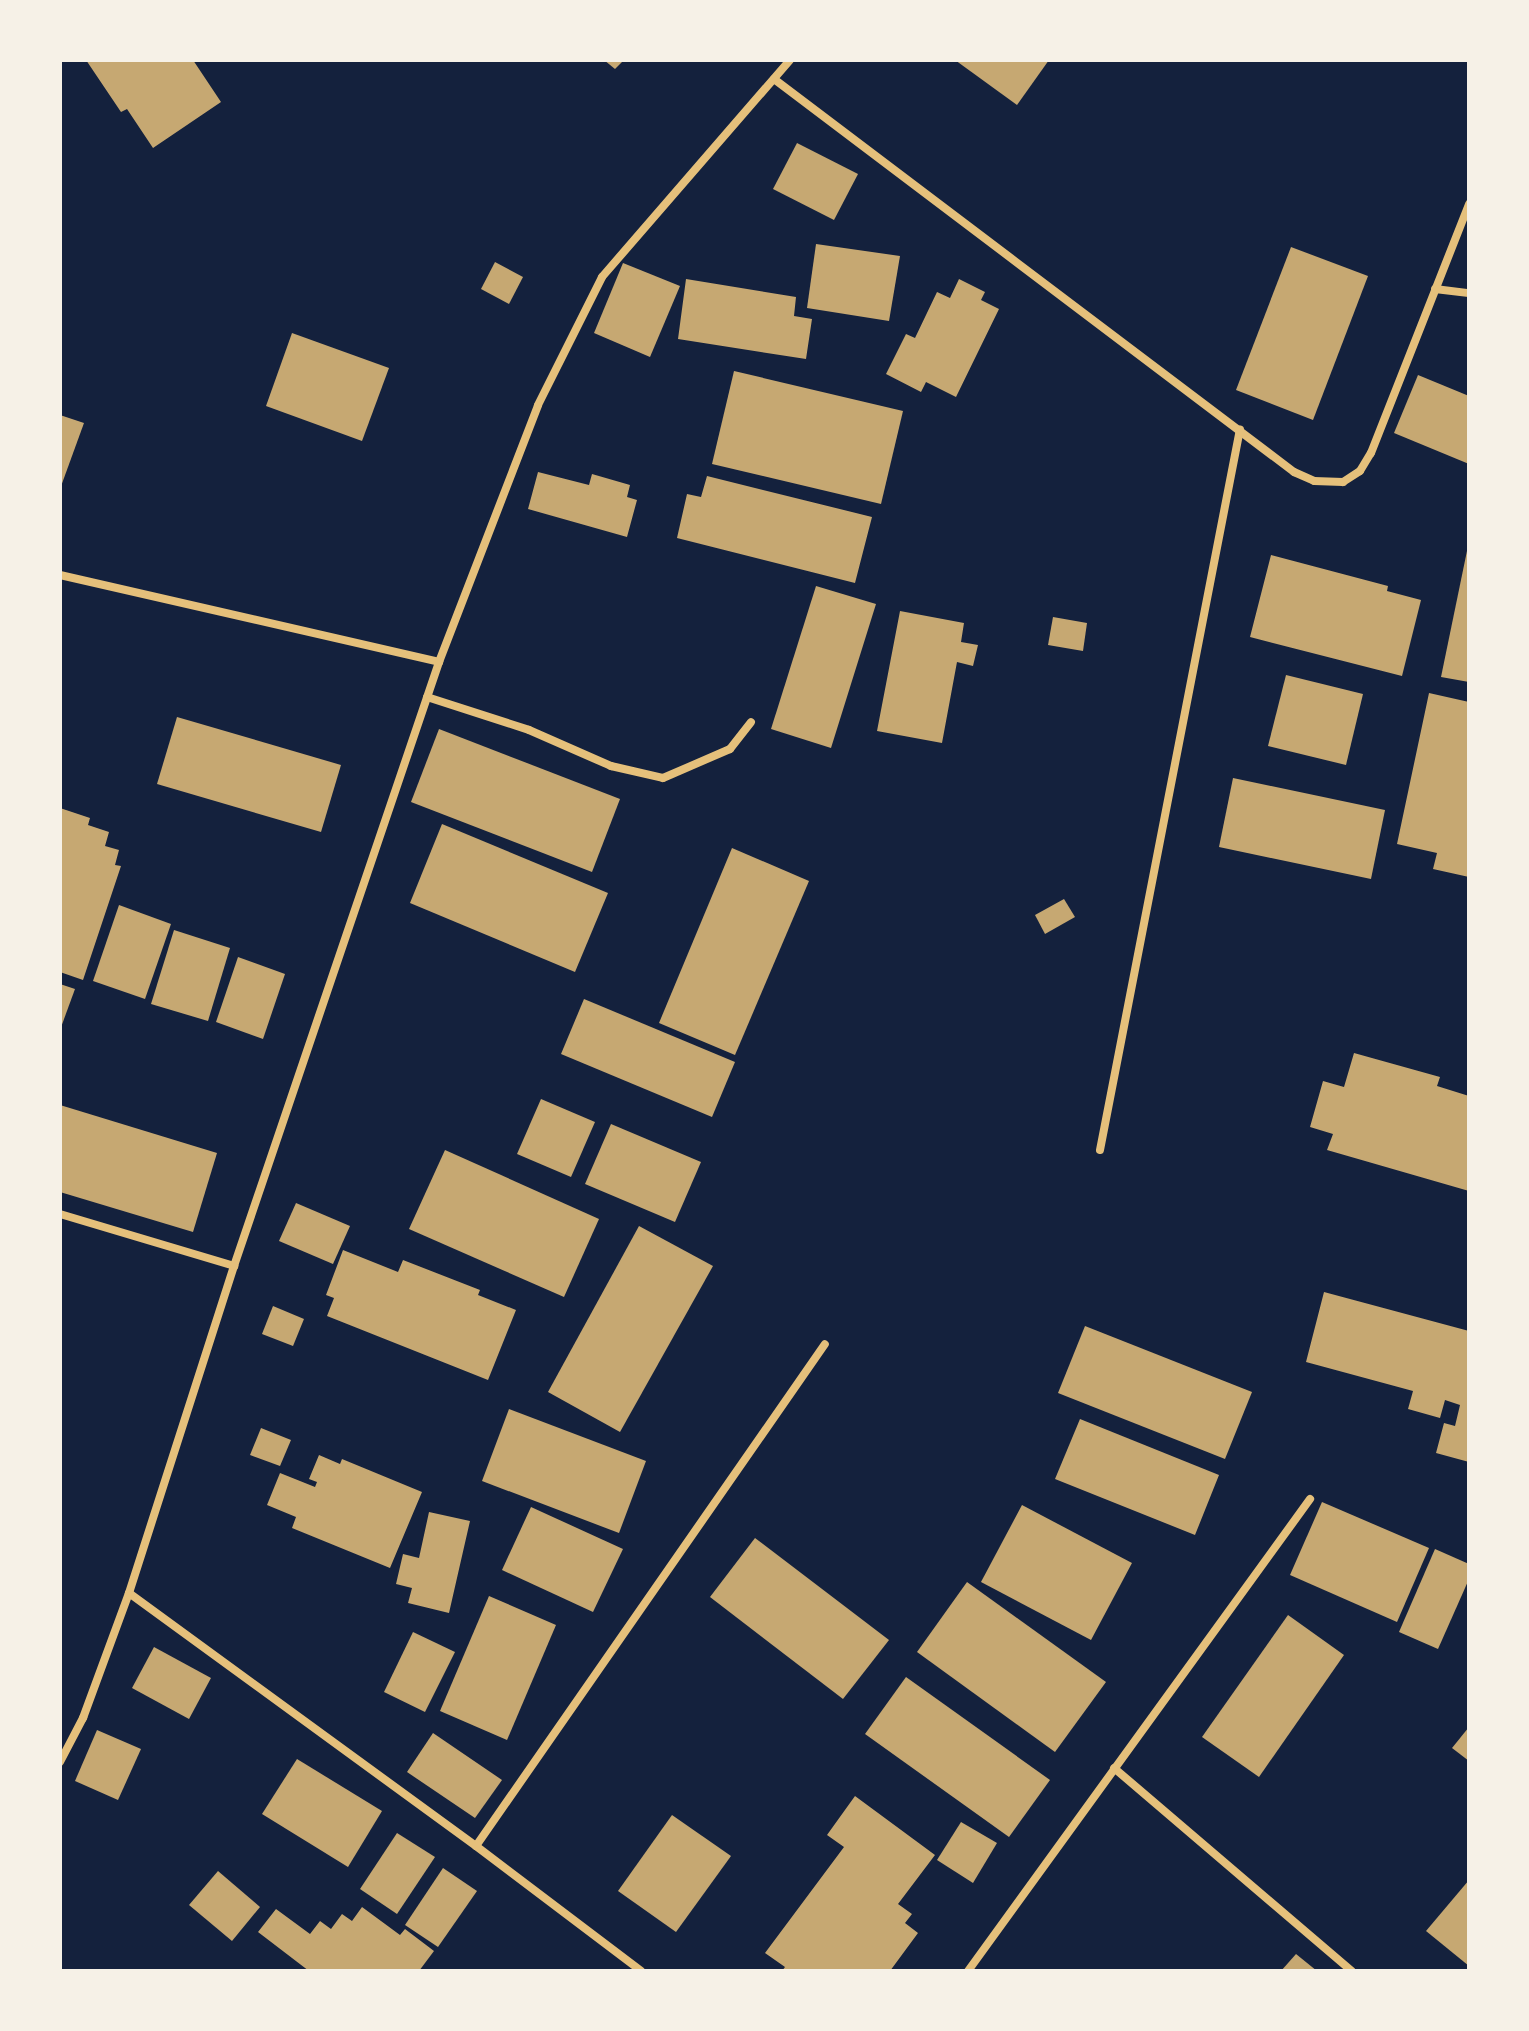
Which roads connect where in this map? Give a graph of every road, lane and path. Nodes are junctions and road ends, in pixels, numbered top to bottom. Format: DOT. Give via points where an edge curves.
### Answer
graph roads {
  1 [pos="790,60"];
  2 [pos="774,79"];
  3 [pos="1469,204"];
  4 [pos="1435,289"];
  5 [pos="1469,293"];
  6 [pos="1240,429"];
  7 [pos="60,575"];
  8 [pos="439,662"];
  9 [pos="427,697"];
  10 [pos="751,722"];
  11 [pos="1100,1150"];
  12 [pos="60,1214"];
  13 [pos="234,1266"];
  14 [pos="825,1344"];
  15 [pos="1310,1499"];
  16 [pos="129,1593"];
  17 [pos="60,1762"];
  18 [pos="1114,1768"];
  19 [pos="476,1846"];
  20 [pos="641,1971"];
  21 [pos="968,1971"];
  22 [pos="1352,1971"];
  1 -- 2 [label="street"];
  2 -- 6 [label="street"];
  2 -- 8 [label="street" via="602,277 538,405"];
  3 -- 4 [label="street"];
  4 -- 5 [label="street"];
  4 -- 6 [label="street" via="1360,471 1343,482 1314,481 1294,472"];
  6 -- 11 [label="street"];
  7 -- 8 [label="street"];
  8 -- 9 [label="street"];
  9 -- 10 [label="street" via="529,730 611,766 663,778 730,749"];
  9 -- 13 [label="street"];
  12 -- 13 [label="street"];
  13 -- 16 [label="street"];
  14 -- 19 [label="street"];
  15 -- 18 [label="street"];
  16 -- 17 [label="street" via="83,1718"];
  16 -- 19 [label="street"];
  18 -- 21 [label="street"];
  18 -- 22 [label="street"];
  19 -- 20 [label="street"];
}
